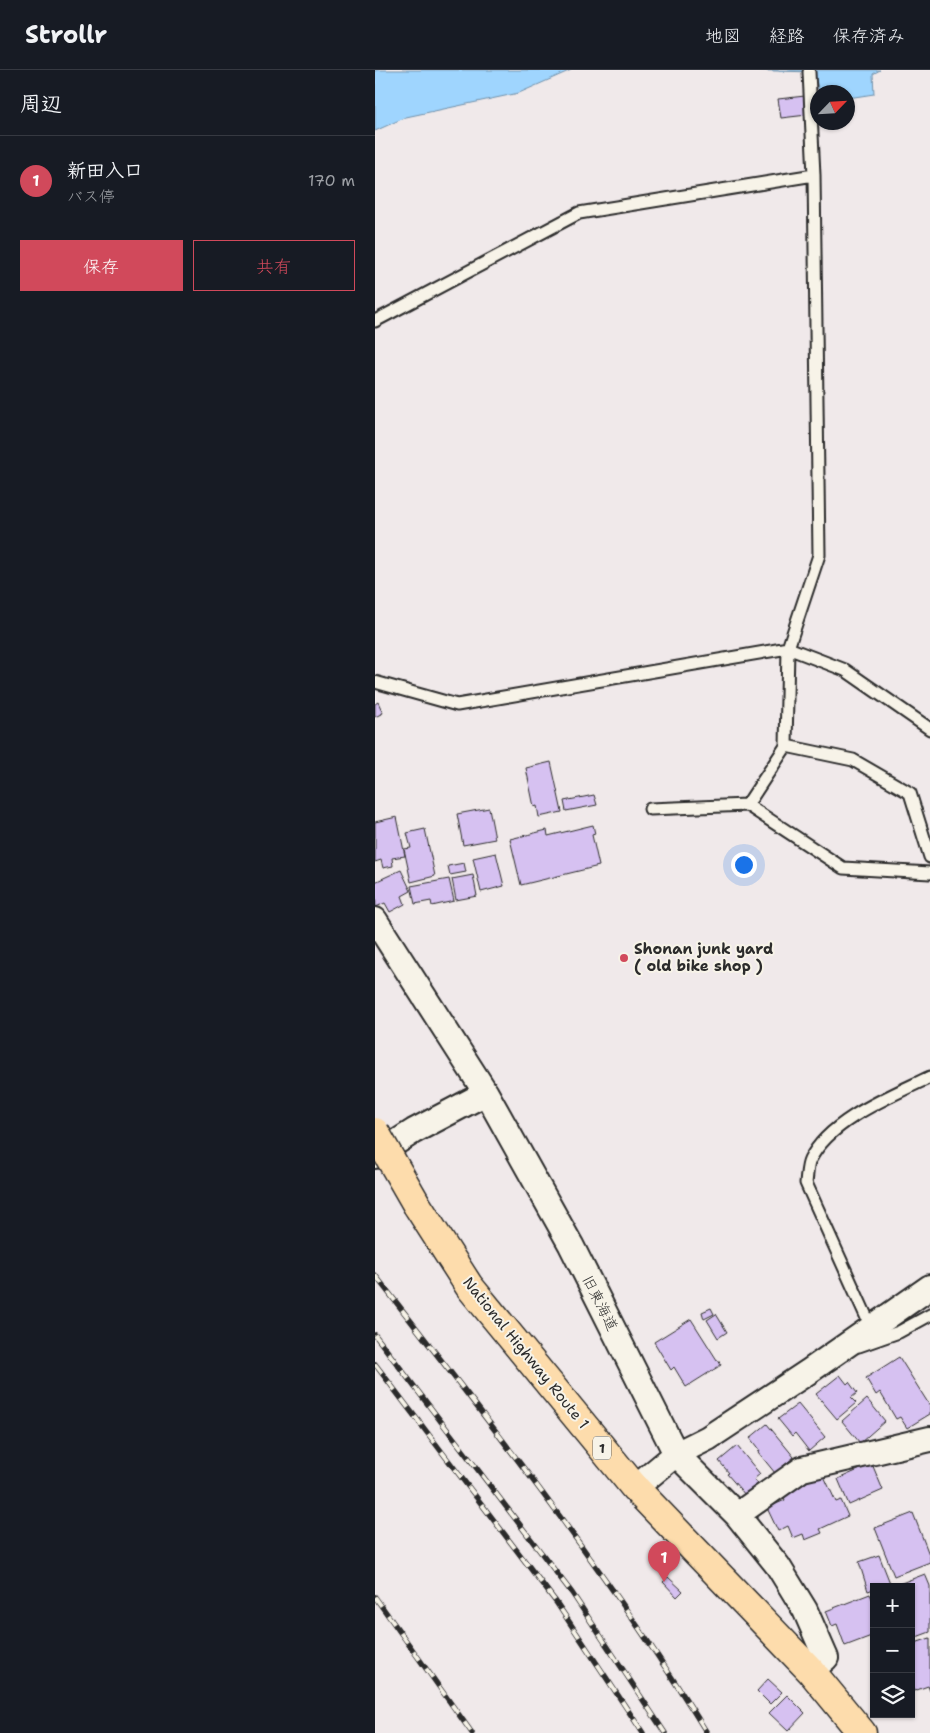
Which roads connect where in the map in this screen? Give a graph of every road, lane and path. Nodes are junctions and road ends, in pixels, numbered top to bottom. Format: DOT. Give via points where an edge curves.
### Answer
graph roads {
  1 [pos="809,72"];
  2 [pos="814,175"];
  3 [pos="375,321"];
  4 [pos="788,648"];
  5 [pos="375,682"];
  6 [pos="930,729"];
  7 [pos="786,746"];
  8 [pos="747,805"];
  9 [pos="650,809"];
  10 [pos="930,857"];
  11 [pos="930,873"];
  12 [pos="375,920"];
  13 [pos="930,1077"];
  14 [pos="486,1093"];
  15 [pos="375,1132"];
  16 [pos="375,1156"];
  17 [pos="930,1287"];
  18 [pos="930,1314"];
  19 [pos="871,1327"];
  20 [pos="829,1357"];
  21 [pos="930,1439"];
  22 [pos="676,1454"];
  23 [pos="635,1488"];
  24 [pos="737,1515"];
  25 [pos="811,1671"];
  26 [pos="862,1733"];
  1 -- 2 [label="lane"];
  2 -- 3 [label="lane" via="579,213"];
  2 -- 4 [label="lane" via="819,555"];
  4 -- 5 [label="lane" via="457,705"];
  4 -- 6 [label="lane" via="845,670"];
  4 -- 7 [label="lane"];
  7 -- 8 [label="lane"];
  7 -- 10 [label="lane" via="853,760 910,793"];
  8 -- 9 [label="lane"];
  8 -- 11 [label="lane" via="843,868"];
  12 -- 14 [label="street, 旧東海道"];
  13 -- 19 [label="lane" via="862,1110 827,1137 810,1160 806,1183"];
  14 -- 16 [label="street"];
  14 -- 22 [label="street, 旧東海道" via="571,1245"];
  15 -- 23 [label="highway, National Highway Route 1 / 1, bridge" via="469,1286"];
  17 -- 19 [label="street"];
  18 -- 20 [label="lane" via="899,1332"];
  19 -- 20 [label="street"];
  20 -- 22 [label="street" via="708,1438"];
  21 -- 24 [label="street" via="802,1470"];
  22 -- 23 [label="street"];
  22 -- 24 [label="street, 旧東海道"];
  23 -- 25 [label="highway, National Highway Route 1 / 1"];
  24 -- 25 [label="street, 旧東海道" via="778,1566 805,1610 826,1658"];
  25 -- 26 [label="highway, National Highway Route 1 / 1"];
}
